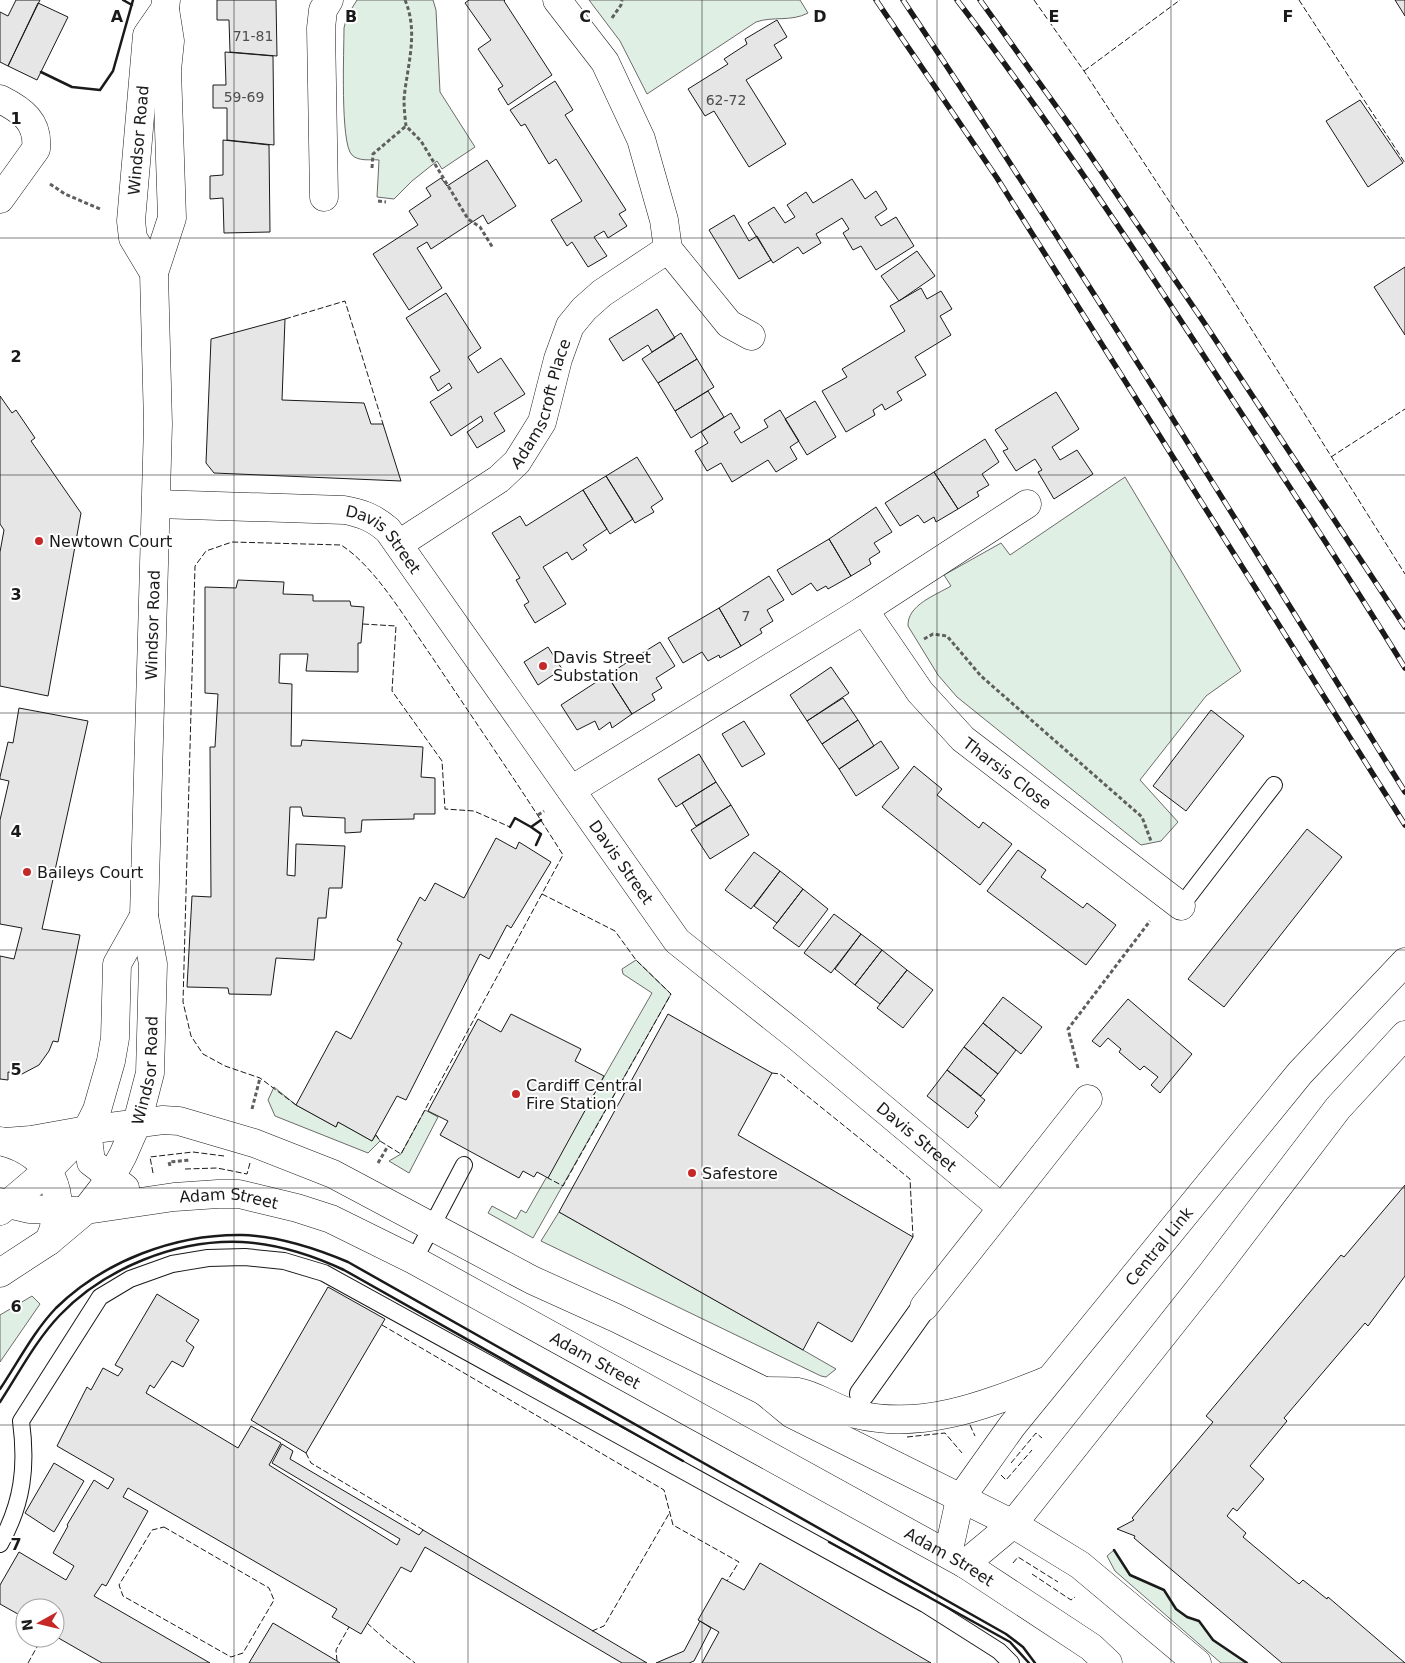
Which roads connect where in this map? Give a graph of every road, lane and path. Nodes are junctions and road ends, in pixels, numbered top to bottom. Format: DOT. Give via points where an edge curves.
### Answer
graph roads {
  1 [pos="329,0"];
  2 [pos="405,0"];
  3 [pos="557,0"];
  4 [pos="622,0"];
  5 [pos="165,5"];
  6 [pos="610,21"];
  7 [pos="7,103"];
  8 [pos="406,126"];
  9 [pos="26,164"];
  10 [pos="372,168"];
  11 [pos="324,197"];
  12 [pos="0,199"];
  13 [pos="378,201"];
  14 [pos="386,202"];
  15 [pos="94,207"];
  16 [pos="493,248"];
  17 [pos="668,249"];
  18 [pos="154,272"];
  19 [pos="751,336"];
  20 [pos="157,504"];
  21 [pos="1027,504"];
  22 [pos="399,544"];
  23 [pos="864,610"];
  24 [pos="895,656"];
  25 [pos="1274,785"];
  26 [pos="571,790"];
  27 [pos="544,811"];
  28 [pos="538,815"];
  29 [pos="1167,896"];
  30 [pos="144,916"];
  31 [pos="1405,962"];
  32 [pos="1405,1035"];
  33 [pos="260,1078"];
  34 [pos="1088,1099"];
  35 [pos="251,1112"];
  36 [pos="137,1123"];
  37 [pos="87,1130"];
  38 [pos="2,1142"];
  39 [pos="388,1146"];
  40 [pos="464,1165"];
  41 [pos="377,1166"];
  42 [pos="48,1170"];
  43 [pos="110,1179"];
  44 [pos="174,1197"];
  45 [pos="3,1206"];
  46 [pos="1002,1208"];
  47 [pos="86,1210"];
  48 [pos="58,1211"];
  49 [pos="432,1226"];
  50 [pos="49,1240"];
  51 [pos="414,1260"];
  52 [pos="0,1273"];
  53 [pos="924,1307"];
  54 [pos="1048,1381"];
  55 [pos="764,1391"];
  56 [pos="862,1394"];
  57 [pos="960,1499"];
  58 [pos="1013,1524"];
  59 [pos="0,1544"];
  60 [pos="957,1559"];
  61 [pos="1097,1658"];
  62 [pos="1011,1663"];
  63 [pos="1197,1663"];
  1 -- 11 [label="street" via="323,10 321,28"];
  2 -- 8 [label="path" via="412,25 404,101"];
  3 -- 17 [label="street" via="605,62 641,139 664,220"];
  4 -- 6 [label="path"];
  5 -- 18 [label="street, Windsor Road" via="170,41 167,70 172,218"];
  5 -- 18 [label="street, Windsor Road" via="147,35 131,221 133,238"];
  7 -- 9 [label="street" via="30,118 37,140 36,149"];
  8 -- 10 [label="path" via="372,154"];
  8 -- 16 [label="path" via="421,141 468,219 480,227"];
  9 -- 12 [label="street"];
  9 -- 15 [label="path" via="65,194"];
  13 -- 14 [label="path"];
  17 -- 19 [label="street" via="729,324"];
  17 -- 22 [label="street, Adamscroft Place" via="602,293 570,326 542,422 517,462 499,479"];
  18 -- 20 [label="street, Windsor Road"];
  20 -- 22 [label="street, Davis Street" via="344,510 374,519"];
  20 -- 30 [label="street, Windsor Road"];
  21 -- 23 [label="street"];
  22 -- 26 [label="street, Davis Street"];
  23 -- 24 [label="street, Tharsis Close"];
  23 -- 26 [label="street"];
  24 -- 29 [label="street, Tharsis Close" via="920,692 963,739"];
  24 -- 29 [label="path" via="933,634 947,636 981,676 1142,817"];
  25 -- 29 [label="lane"];
  26 -- 46 [label="street, Davis Street" via="676,941 799,1038"];
  27 -- 28 [label="path"];
  29 -- 34 [label="path" via="1068,1029"];
  30 -- 36 [label="street, Windsor Road" via="154,964 152,1033 150,1073"];
  30 -- 37 [label="street, Windsor Road" via="117,964 115,1038 111,1061 97,1110"];
  31 -- 54 [label="street, Central Link" via="1300,1073"];
  32 -- 58 [label="street" via="1338,1108"];
  33 -- 35 [label="path"];
  34 -- 46 [label="street"];
  36 -- 37 [label="street"];
  36 -- 43 [label="street, Windsor Road"];
  36 -- 49 [label="street" via="178,1121 254,1143 333,1174"];
  37 -- 38 [label="street"];
  37 -- 42 [label="street"];
  37 -- 43 [label="street" via="91,1162"];
  38 -- 42 [label="street" via="24,1150"];
  39 -- 41 [label="path"];
  40 -- 49 [label="lane"];
  42 -- 45 [label="street"];
  42 -- 48 [label="street" via="53,1179"];
  43 -- 44 [label="street" via="146,1196"];
  43 -- 47 [label="street, Windsor Road"];
  44 -- 47 [label="street, Adam Street"];
  44 -- 51 [label="street, Adam Street" via="218,1194 269,1200 330,1219"];
  45 -- 48 [label="street, Adam Street"];
  46 -- 53 [label="street"];
  47 -- 48 [label="street, Adam Street"];
  47 -- 50 [label="street"];
  48 -- 50 [label="street"];
  49 -- 51 [label="lane"];
  49 -- 55 [label="street" via="532,1280"];
  50 -- 52 [label="street"];
  51 -- 60 [label="street, Adam Street"];
  53 -- 56 [label="street"];
  54 -- 55 [label="street" via="971,1409 899,1420 854,1414 800,1392"];
  54 -- 57 [label="street, Central Link"];
  55 -- 57 [label="street" via="792,1414"];
  57 -- 58 [label="street"];
  57 -- 60 [label="street, Central Link"];
  58 -- 60 [label="street"];
  58 -- 63 [label="street" via="1080,1565"];
  59 -- 62 [label="lane" via="22,1489 25,1452 21,1420 100,1297 130,1280 172,1264 208,1258 245,1257 284,1261 324,1272 882,1580 999,1651"];
  60 -- 61 [label="street, Adam Street"];
}
